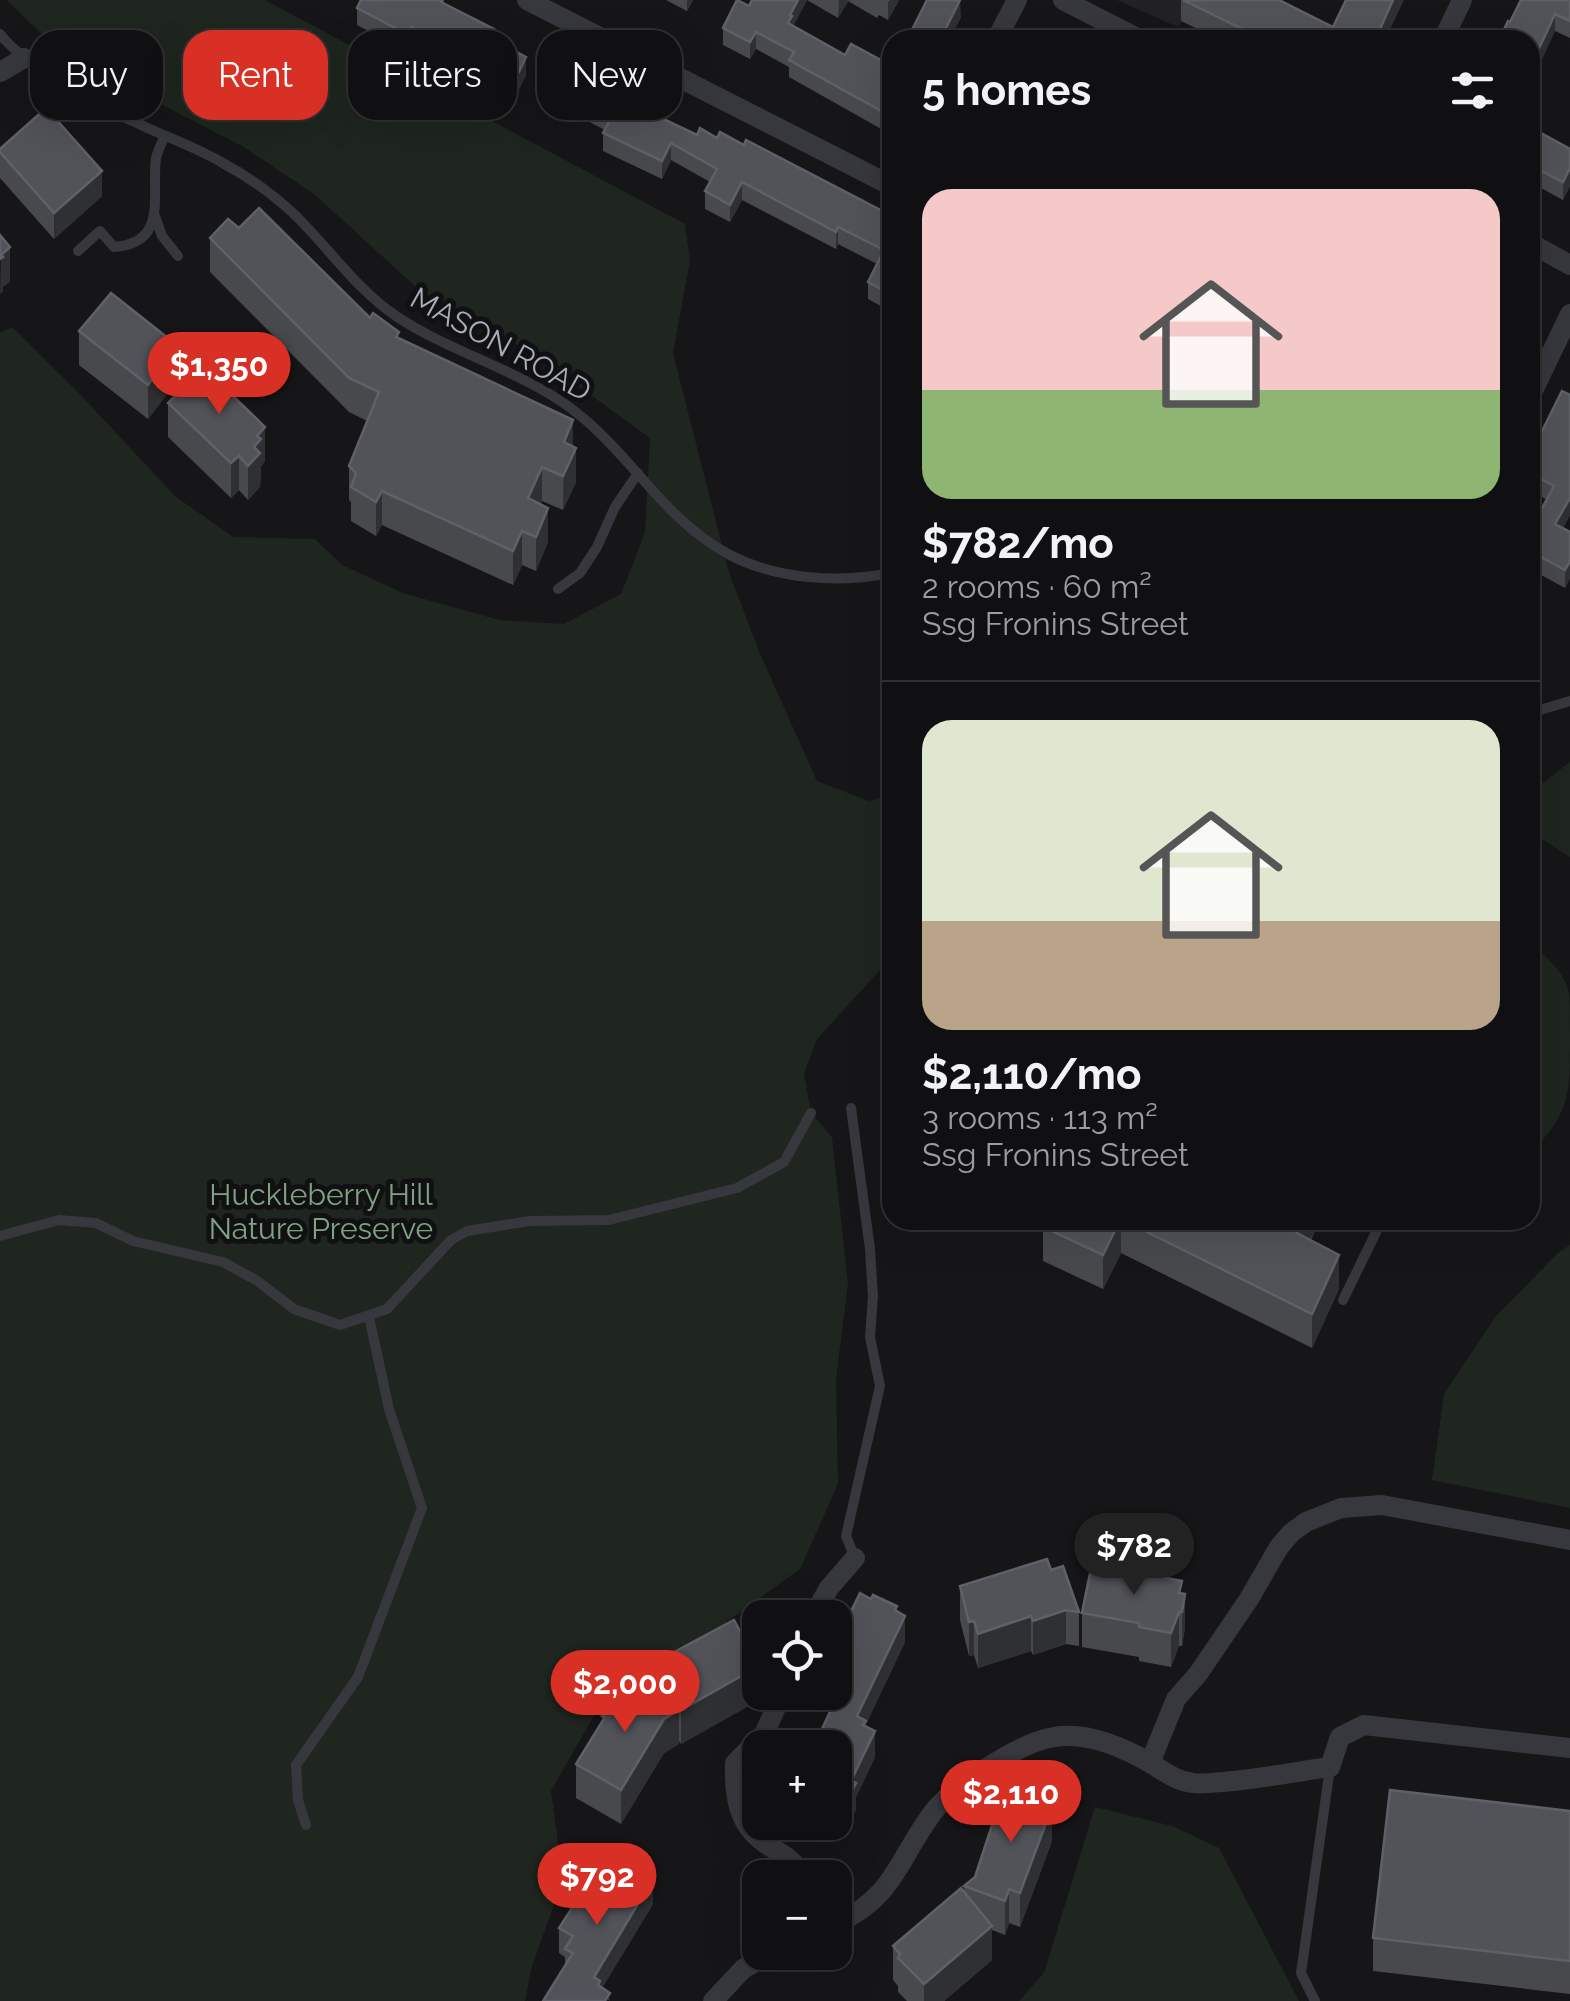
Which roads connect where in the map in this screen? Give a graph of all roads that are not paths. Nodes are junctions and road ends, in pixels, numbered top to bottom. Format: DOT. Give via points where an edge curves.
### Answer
graph roads {
  1 [pos="527,0"];
  2 [pos="1017,0"];
  3 [pos="1062,0"];
  4 [pos="1462,0"];
  5 [pos="1001,30"];
  6 [pos="1121,30"];
  7 [pos="1447,30"];
  8 [pos="0,34"];
  9 [pos="24,58"];
  10 [pos="0,72"];
  11 [pos="165,136"];
  12 [pos="882,181"];
  13 [pos="154,215"];
  14 [pos="1540,249"];
  15 [pos="78,251"];
  16 [pos="178,256"];
  17 [pos="1570,265"];
  18 [pos="1570,314"];
  19 [pos="1540,376"];
  20 [pos="638,474"];
  21 [pos="882,573"];
  22 [pos="558,589"];
  23 [pos="1570,701"];
  24 [pos="1540,710"];
  25 [pos="851,1108"];
  26 [pos="812,1113"];
  27 [pos="1377,1230"];
  28 [pos="0,1236"];
  29 [pos="1343,1300"];
  30 [pos="369,1317"];
  31 [pos="1570,1540"];
  32 [pos="856,1558"];
  33 [pos="822,1600"];
  34 [pos="775,1710"];
  35 [pos="1570,1748"];
  36 [pos="1150,1763"];
  37 [pos="1330,1766"];
  38 [pos="306,1826"];
  39 [pos="790,1860"];
  40 [pos="852,1916"];
  41 [pos="742,1969"];
  42 [pos="713,2001"];
  43 [pos="1314,2001"];
  1 -- 12 [label="street"];
  2 -- 5 [label="street"];
  3 -- 6 [label="street"];
  4 -- 7 [label="street"];
  8 -- 9 [label="lane, MASON ROAD"];
  9 -- 10 [label="street"];
  9 -- 11 [label="lane, MASON ROAD"];
  11 -- 13 [label="lane" via="156,164"];
  11 -- 20 [label="lane, MASON ROAD" via="272,195 395,315 562,402"];
  13 -- 15 [label="lane" via="135,243 114,247 100,231"];
  13 -- 16 [label="lane"];
  14 -- 17 [label="street"];
  18 -- 19 [label="street"];
  20 -- 21 [label="lane, MASON ROAD" via="682,523 759,567 844,578"];
  20 -- 22 [label="lane" via="580,573"];
  23 -- 24 [label="lane"];
  25 -- 32 [label="lane" via="880,1386 846,1536"];
  26 -- 30 [label="lane" via="784,1162 737,1188 609,1220 530,1221 467,1231 387,1309"];
  27 -- 29 [label="lane"];
  28 -- 30 [label="lane" via="59,1220 96,1224 133,1241 223,1262 294,1309 340,1325"];
  30 -- 38 [label="lane" via="389,1409 422,1508 358,1677 296,1766"];
  31 -- 36 [label="street" via="1382,1505 1341,1508 1306,1522 1279,1547 1176,1699"];
  32 -- 33 [label="street"];
  34 -- 39 [label="street" via="764,1734 735,1763 736,1797 748,1829"];
  35 -- 37 [label="street" via="1364,1724 1340,1737"];
  36 -- 37 [label="street" via="1195,1784"];
  36 -- 40 [label="street" via="1113,1744 1079,1738 1028,1746 945,1798 889,1884"];
  37 -- 43 [label="lane" via="1301,1972"];
  41 -- 42 [label="street"];
}
